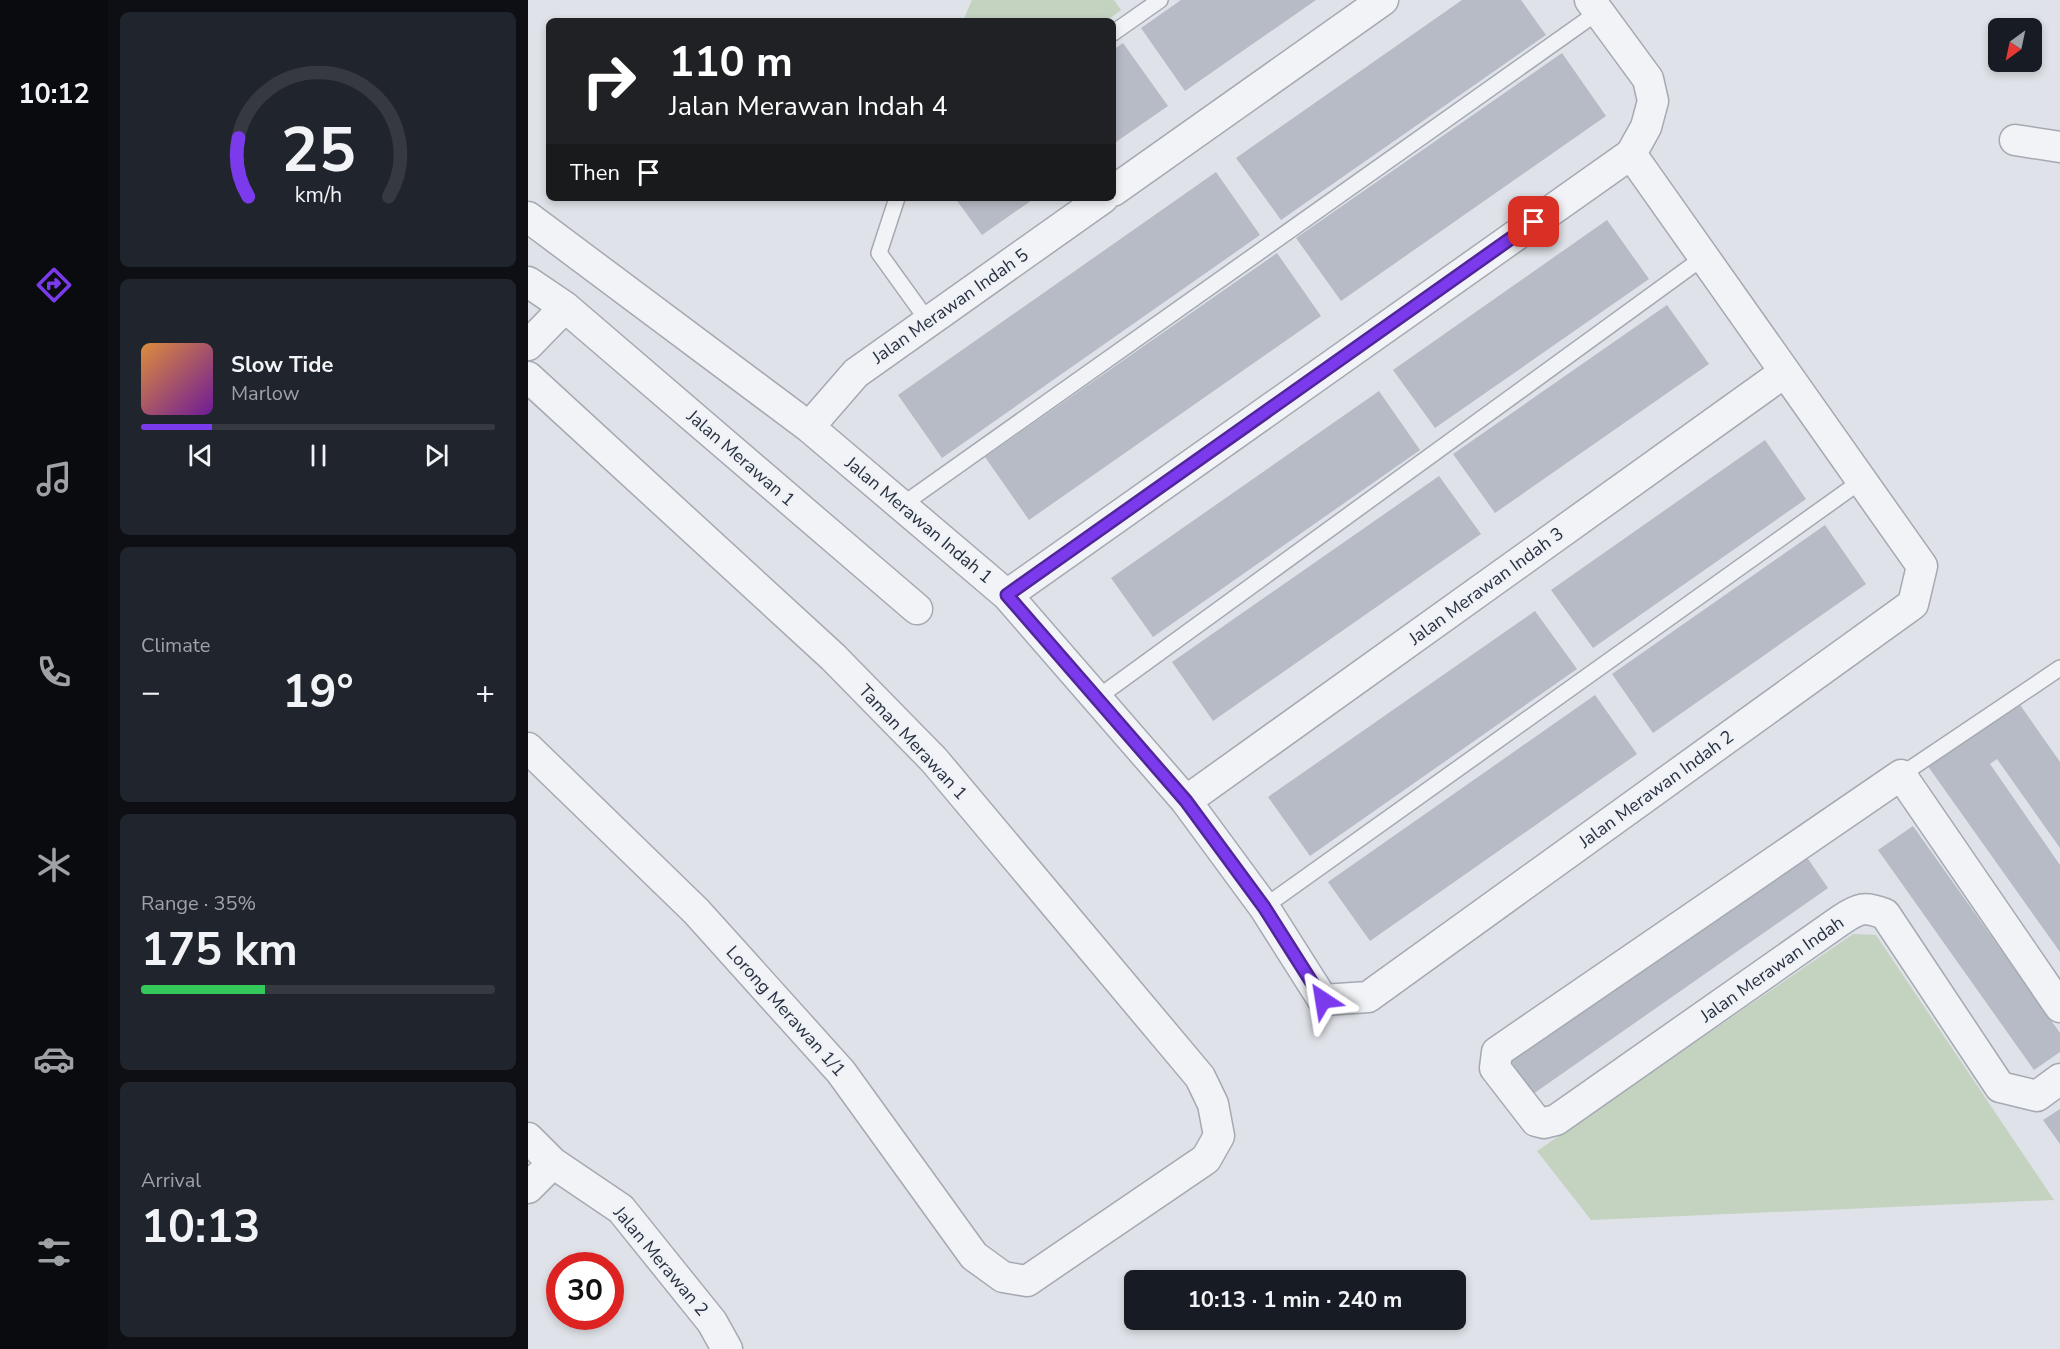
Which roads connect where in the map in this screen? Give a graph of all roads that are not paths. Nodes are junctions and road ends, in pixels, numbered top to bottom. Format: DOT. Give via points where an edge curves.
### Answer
graph roads {
  1 [pos="1160,0"];
  2 [pos="1383,0"];
  3 [pos="1594,6"];
  4 [pos="1116,31"];
  5 [pos="2015,140"];
  6 [pos="2060,147"];
  7 [pos="1631,154"];
  8 [pos="1116,189"];
  9 [pos="896,201"];
  10 [pos="1099,201"];
  11 [pos="528,217"];
  12 [pos="1704,257"];
  13 [pos="528,282"];
  14 [pos="565,307"];
  15 [pos="928,321"];
  16 [pos="528,345"];
  17 [pos="1785,372"];
  18 [pos="528,377"];
  19 [pos="810,427"];
  20 [pos="1861,481"];
  21 [pos="902,505"];
  22 [pos="1007,595"];
  23 [pos="917,609"];
  24 [pos="2060,668"];
  25 [pos="1097,698"];
  26 [pos="528,748"];
  27 [pos="1901,775"];
  28 [pos="1186,801"];
  29 [pos="1264,907"];
  30 [pos="1368,997"];
  31 [pos="2060,1007"];
  32 [pos="2060,1080"];
  33 [pos="528,1138"];
  34 [pos="554,1163"];
  35 [pos="528,1188"];
  36 [pos="1027,1281"];
  37 [pos="727,1349"];
  1 -- 4 [label="lane"];
  2 -- 8 [label="street"];
  3 -- 7 [label="street" via="1648,79 1653,101 1646,127"];
  3 -- 21 [label="lane"];
  5 -- 6 [label="street"];
  7 -- 12 [label="street"];
  7 -- 22 [label="street"];
  9 -- 15 [label="lane" via="879,253"];
  10 -- 15 [label="street, Jalan Merawan Indah 5"];
  11 -- 19 [label="street, Jalan Merawan Indah 1"];
  12 -- 17 [label="street"];
  12 -- 25 [label="lane"];
  13 -- 14 [label="street, Jalan Merawan 1"];
  14 -- 16 [label="street"];
  14 -- 23 [label="street, Jalan Merawan 1"];
  15 -- 19 [label="street, Jalan Merawan Indah 5" via="856,372"];
  17 -- 20 [label="street"];
  17 -- 28 [label="street, Jalan Merawan Indah 3"];
  18 -- 36 [label="street, Taman Merawan 1" via="833,657 934,760 1200,1077 1214,1104 1219,1136 1206,1159"];
  19 -- 21 [label="street, Jalan Merawan Indah 1"];
  20 -- 29 [label="lane"];
  20 -- 30 [label="street, Jalan Merawan Indah 2" via="1922,566 1913,604"];
  21 -- 22 [label="street, Jalan Merawan Indah 1"];
  22 -- 25 [label="street, Jalan Merawan Indah 1"];
  24 -- 27 [label="lane"];
  25 -- 28 [label="street, Jalan Merawan Indah 1"];
  26 -- 36 [label="street, Lorong Merawan 1/1" via="696,911 841,1072 974,1256 1004,1277"];
  27 -- 31 [label="street"];
  27 -- 32 [label="street, Jalan Merawan Indah" via="1497,1052 1495,1068 1536,1121 1556,1120 1858,909 1872,909 1885,914 2000,1087 2037,1096"];
  28 -- 29 [label="street, Jalan Merawan Indah 1"];
  29 -- 30 [label="street, Jalan Merawan Indah 1" via="1323,1000"];
  33 -- 34 [label="street, Jalan Merawan 2"];
  34 -- 35 [label="street"];
  34 -- 37 [label="street, Jalan Merawan 2" via="621,1209 712,1322"];
}
